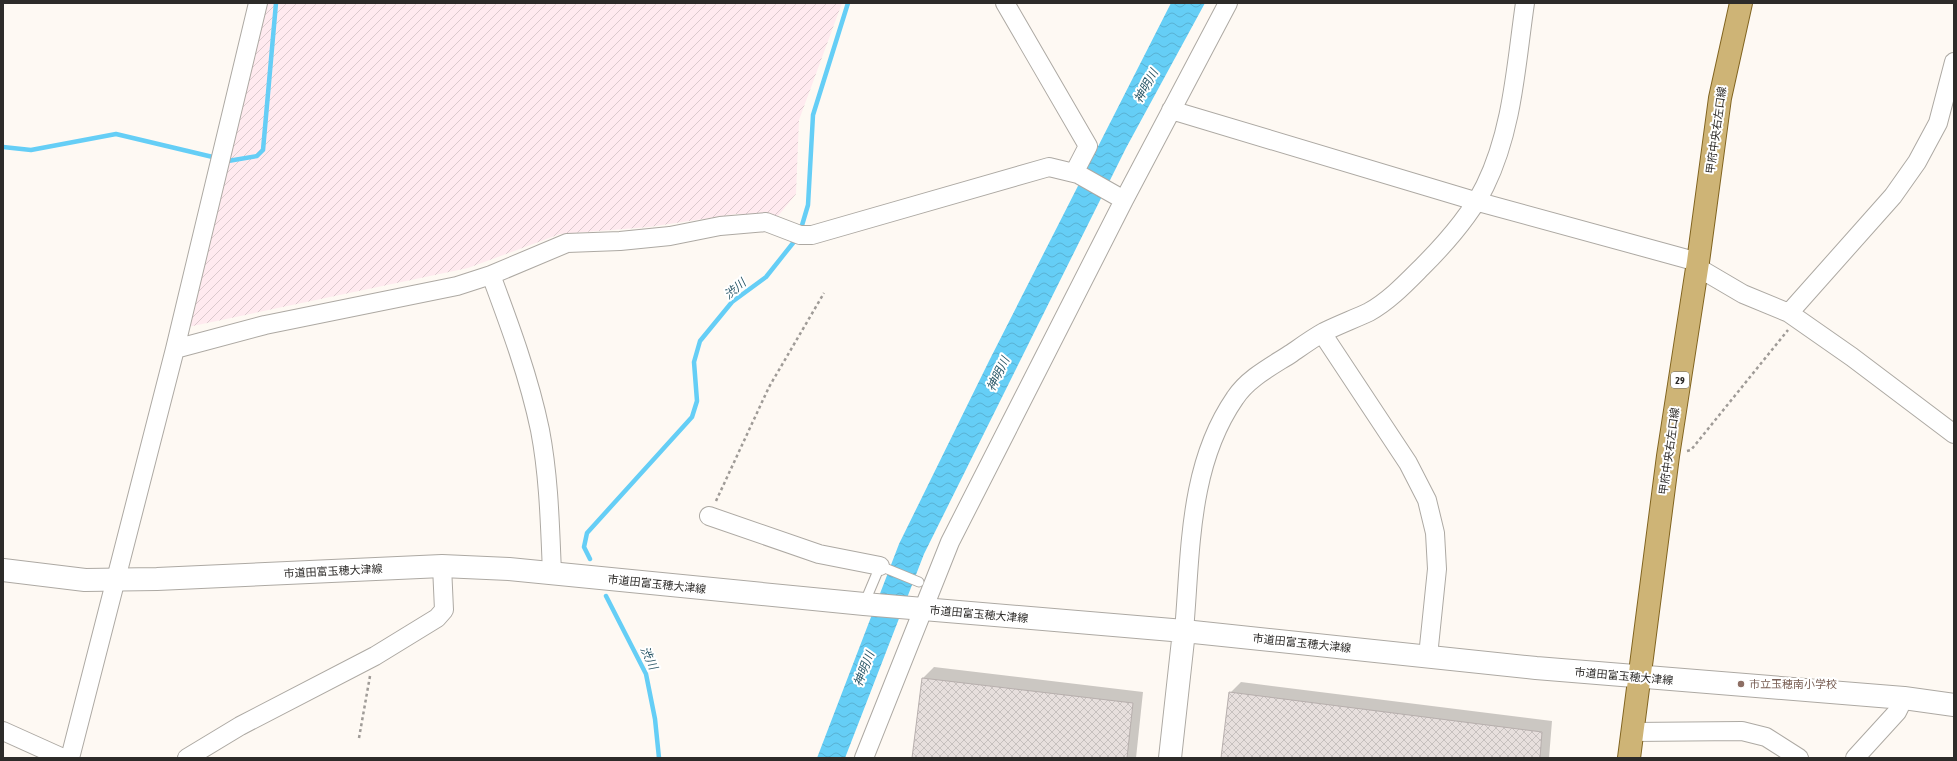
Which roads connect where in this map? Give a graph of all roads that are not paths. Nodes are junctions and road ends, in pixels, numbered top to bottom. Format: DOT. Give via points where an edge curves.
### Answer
graph roads {
  1 [pos="258,3"];
  2 [pos="1005,3"];
  3 [pos="1228,3"];
  4 [pos="1525,3"];
  5 [pos="1741,3"];
  6 [pos="1954,62"];
  7 [pos="1172,110"];
  8 [pos="1076,173"];
  9 [pos="1120,197"];
  10 [pos="1475,202"];
  11 [pos="1697,265"];
  12 [pos="491,276"];
  13 [pos="1793,316"];
  14 [pos="1322,333"];
  15 [pos="175,349"];
  16 [pos="1954,434"];
  17 [pos="709,516"];
  18 [pos="442,566"];
  19 [pos="883,567"];
  20 [pos="3,570"];
  21 [pos="552,573"];
  22 [pos="115,580"];
  23 [pos="925,584"];
  24 [pos="866,604"];
  25 [pos="917,609"];
  26 [pos="1184,631"];
  27 [pos="1428,656"];
  28 [pos="1639,677"];
  29 [pos="1904,698"];
  30 [pos="1954,705"];
  31 [pos="3,731"];
  32 [pos="1632,732"];
  33 [pos="64,758"];
  34 [pos="70,758"];
  35 [pos="187,758"];
  36 [pos="864,758"];
  37 [pos="1170,758"];
  38 [pos="1629,758"];
  39 [pos="1798,758"];
  40 [pos="1855,758"];
  1 -- 15 [label="street"];
  2 -- 8 [label="street" via="1088,146"];
  3 -- 7 [label="street"];
  4 -- 10 [label="street" via="1508,117 1498,156"];
  5 -- 11 [label="main road, 甲府中央右左口線 / 29" via="1720,98"];
  6 -- 13 [label="street" via="1938,123 1917,162 1893,196"];
  7 -- 9 [label="street"];
  7 -- 10 [label="street"];
  8 -- 9 [label="street"];
  8 -- 12 [label="street" via="1049,167 812,235 800,234 766,222 720,226 656,238 566,243"];
  9 -- 23 [label="street" via="950,542"];
  10 -- 11 [label="street"];
  10 -- 14 [label="street" via="1459,227 1399,289 1371,311"];
  11 -- 13 [label="street" via="1743,294"];
  11 -- 28 [label="main road, 甲府中央右左口線 / 29" via="1668,456"];
  12 -- 15 [label="street" via="457,286 265,325"];
  12 -- 21 [label="street" via="520,354 540,430 548,500"];
  13 -- 16 [label="street"];
  14 -- 26 [label="street" via="1254,378 1236,396 1212,440 1196,497"];
  14 -- 27 [label="street" via="1408,463 1427,500 1435,533 1437,569"];
  15 -- 22 [label="street"];
  17 -- 19 [label="street" via="819,554"];
  18 -- 21 [label="street, 市道田富玉穂大津線"];
  18 -- 22 [label="street, 市道田富玉穂大津線"];
  18 -- 35 [label="street" via="444,610 438,618 375,656 240,726"];
  19 -- 23 [label="lane"];
  19 -- 24 [label="lane"];
  20 -- 22 [label="street, 市道田富玉穂大津線" via="85,580"];
  21 -- 24 [label="street, 市道田富玉穂大津線"];
  22 -- 34 [label="street"];
  23 -- 25 [label="street"];
  24 -- 25 [label="street, 市道田富玉穂大津線"];
  25 -- 26 [label="street, 市道田富玉穂大津線"];
  25 -- 36 [label="street"];
  26 -- 27 [label="street, 市道田富玉穂大津線"];
  26 -- 37 [label="street"];
  27 -- 28 [label="street, 市道田富玉穂大津線"];
  28 -- 29 [label="street, 市道田富玉穂大津線"];
  28 -- 32 [label="main road, 甲府中央右左口線 / 29"];
  29 -- 30 [label="street, 市道田富玉穂大津線"];
  29 -- 40 [label="street" via="1898,712"];
  31 -- 33 [label="street"];
  32 -- 38 [label="main road, 甲府中央右左口線 / 29"];
  32 -- 39 [label="street" via="1742,731 1766,737"];
}
